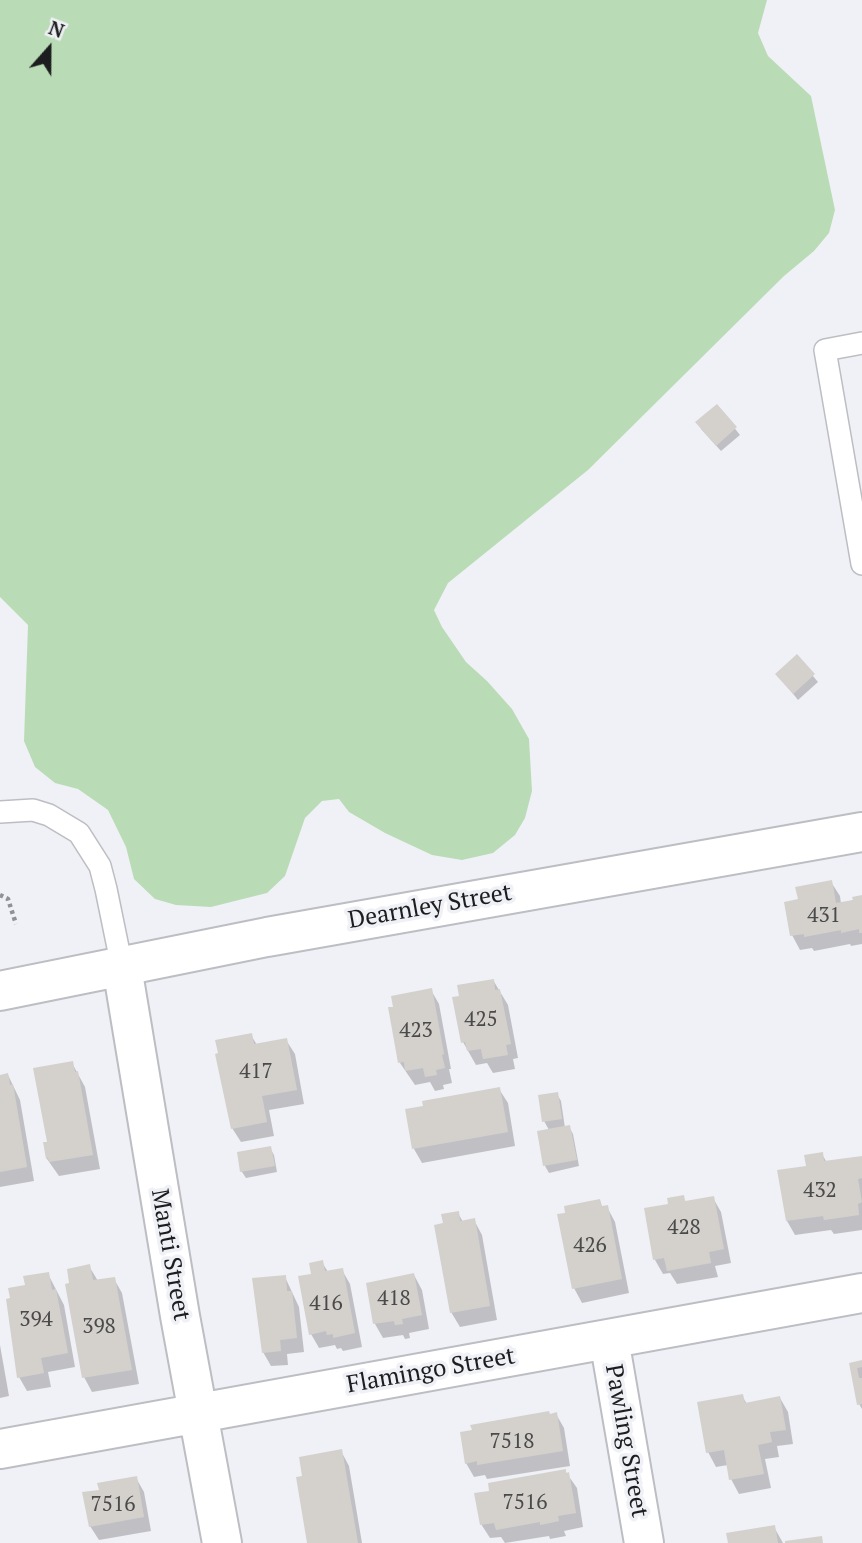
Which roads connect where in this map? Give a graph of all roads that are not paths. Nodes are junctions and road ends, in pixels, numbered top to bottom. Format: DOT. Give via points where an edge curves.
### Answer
graph roads {
  1 [pos="862,343"];
  2 [pos="862,564"];
  3 [pos="0,812"];
  4 [pos="862,832"];
  5 [pos="122,967"];
  6 [pos="0,991"];
  7 [pos="862,1293"];
  8 [pos="608,1339"];
  9 [pos="198,1413"];
  10 [pos="0,1449"];
  11 [pos="222,1543"];
  12 [pos="644,1543"];
  1 -- 2 [label="lane" via="825,349"];
  3 -- 5 [label="lane" via="49,815 79,833 100,866"];
  4 -- 5 [label="street, Dearnley Street"];
  5 -- 6 [label="street, Dearnley Street"];
  5 -- 9 [label="street, Manti Street"];
  7 -- 8 [label="street, Flamingo Street"];
  8 -- 9 [label="street, Flamingo Street"];
  8 -- 12 [label="street, Pawling Street"];
  9 -- 10 [label="street, Flamingo Street"];
  9 -- 11 [label="street, Manti Street"];
}
